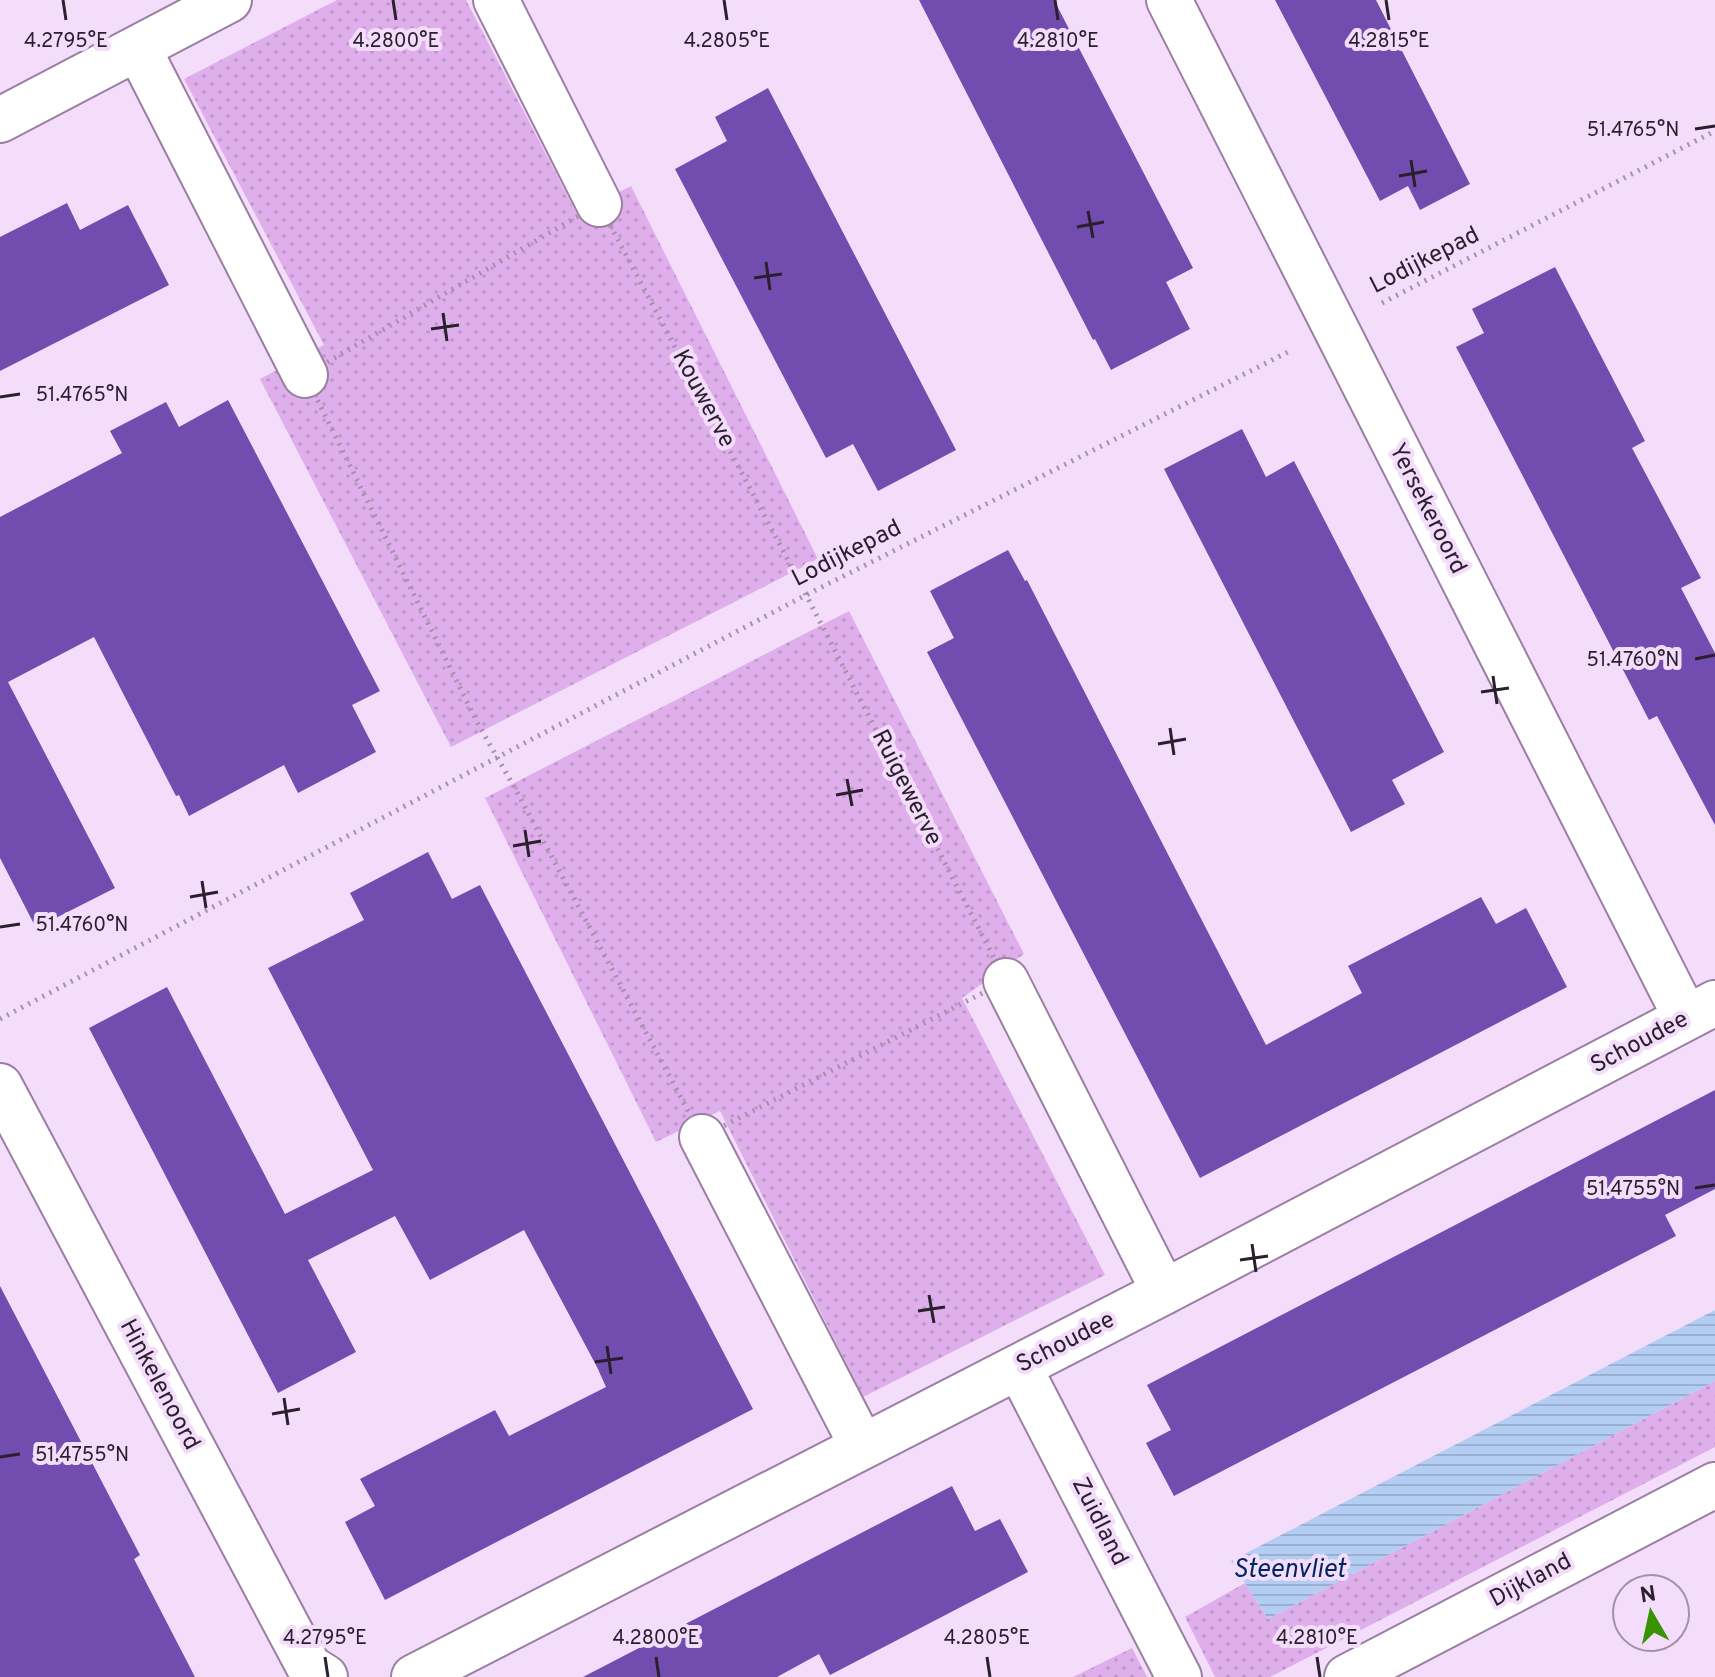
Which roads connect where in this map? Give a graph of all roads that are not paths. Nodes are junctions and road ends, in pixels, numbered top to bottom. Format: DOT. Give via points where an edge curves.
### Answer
graph roads {
  1 [pos="229,0"];
  2 [pos="496,0"];
  3 [pos="1169,0"];
  4 [pos="138,48"];
  5 [pos="0,120"];
  6 [pos="599,204"];
  7 [pos="305,375"];
  8 [pos="1006,981"];
  9 [pos="1701,1011"];
  10 [pos="0,1086"];
  11 [pos="702,1137"];
  12 [pos="1164,1292"];
  13 [pos="1019,1367"];
  14 [pos="862,1446"];
  15 [pos="1715,1485"];
  16 [pos="325,1677"];
  17 [pos="414,1677"];
  18 [pos="1179,1677"];
  19 [pos="1347,1677"];
  1 -- 4 [label="street"];
  2 -- 6 [label="street"];
  3 -- 9 [label="street, Yersekeroord" via="1335,328"];
  4 -- 5 [label="street"];
  4 -- 7 [label="street"];
  8 -- 12 [label="street"];
  9 -- 12 [label="street, Schoudee"];
  10 -- 16 [label="street, Hinkelenoord" via="309,1667"];
  11 -- 14 [label="street"];
  12 -- 13 [label="street, Schoudee"];
  13 -- 14 [label="street, Schoudee"];
  13 -- 18 [label="street, Zuidland"];
  14 -- 17 [label="street, Schoudee"];
  15 -- 19 [label="street, Dijkland"];
}
